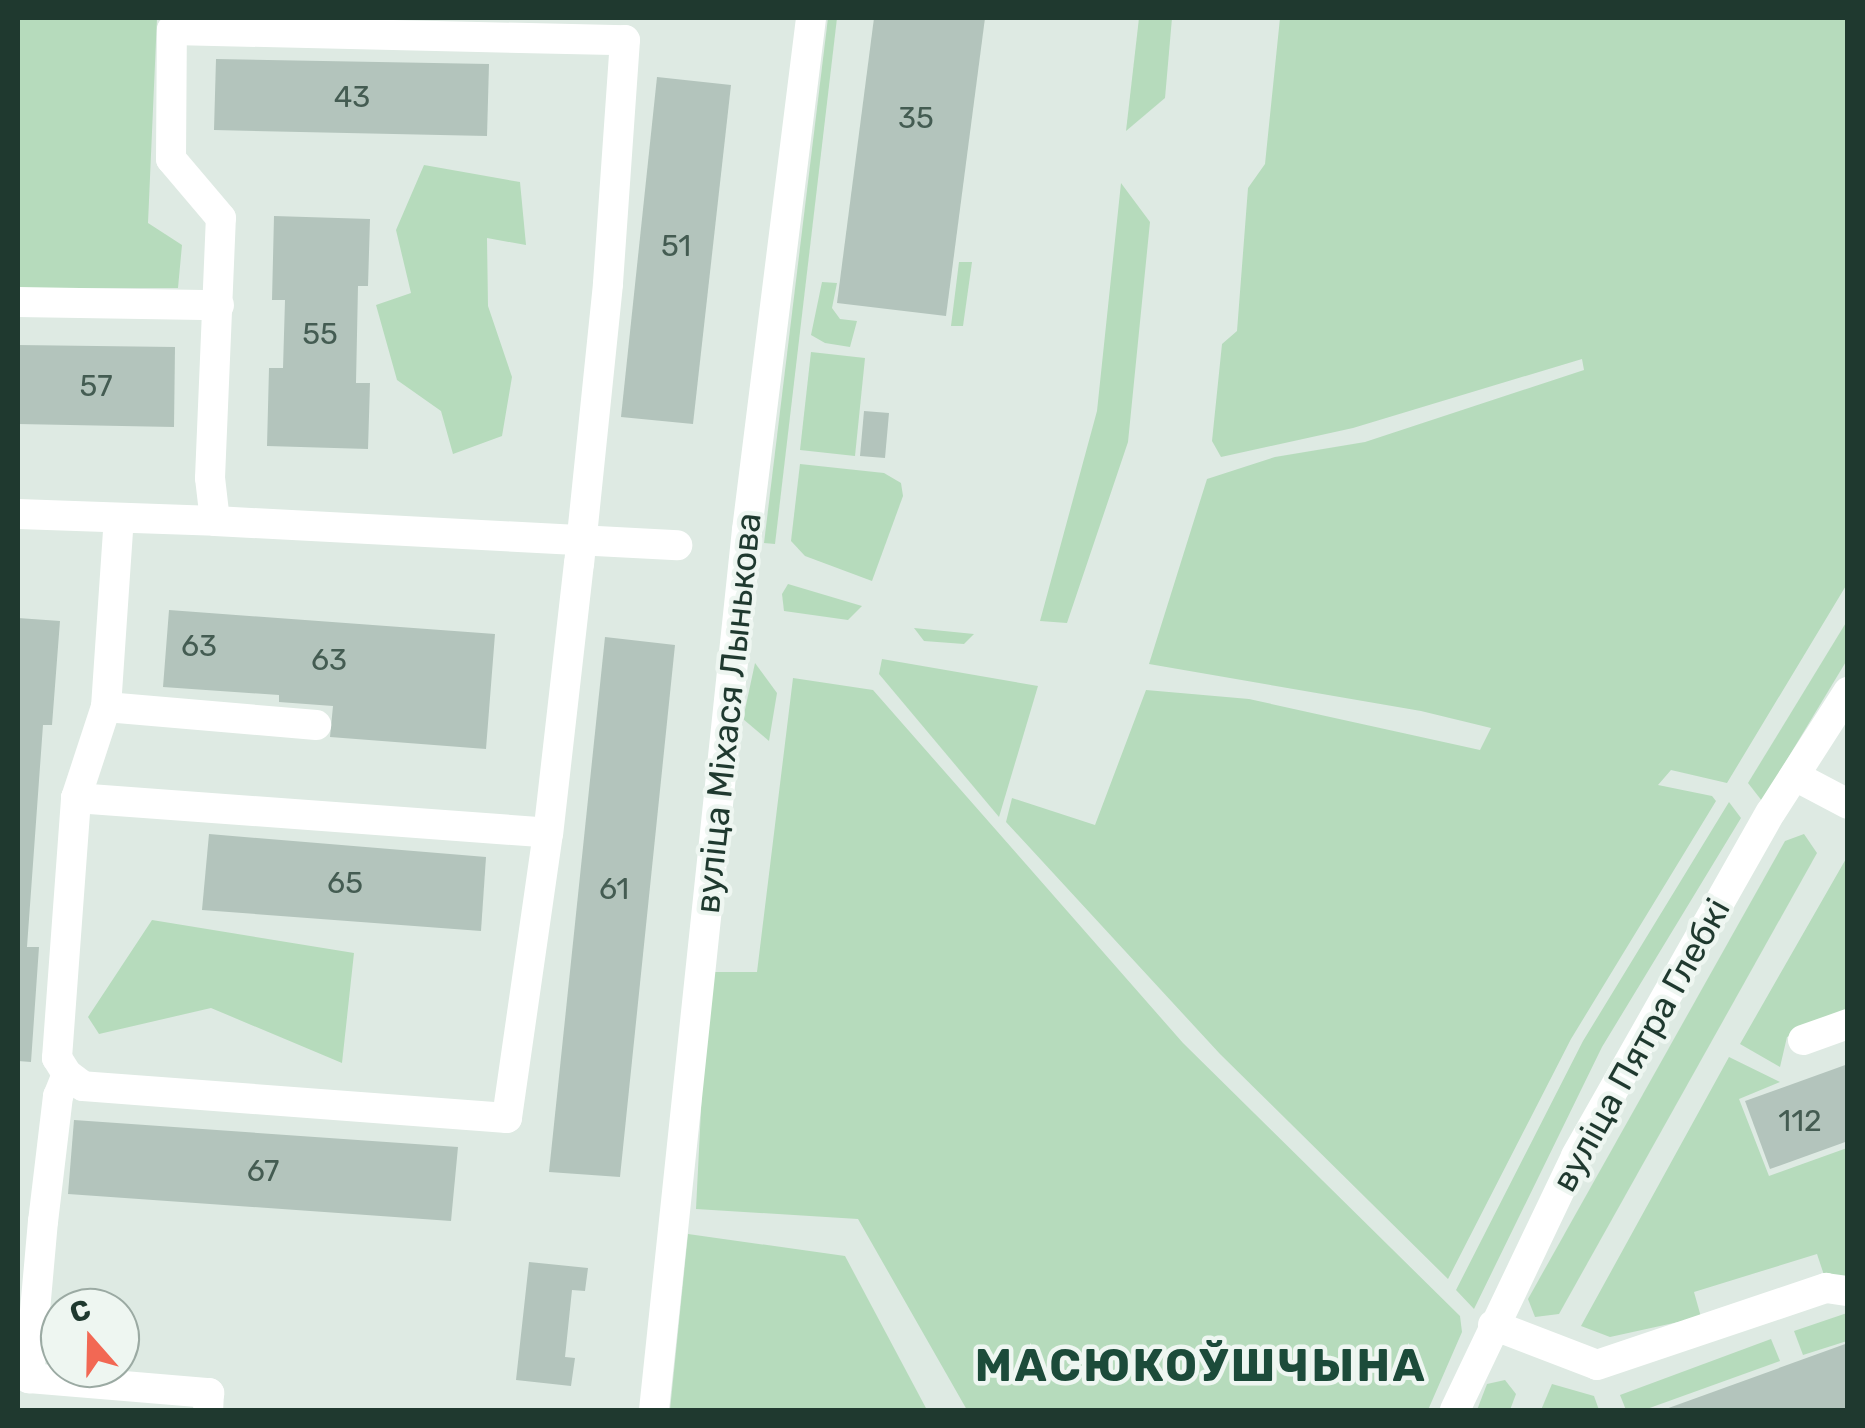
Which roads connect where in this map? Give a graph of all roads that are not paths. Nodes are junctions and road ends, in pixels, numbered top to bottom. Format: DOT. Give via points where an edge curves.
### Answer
graph roads {
  1 [pos="812,18"];
  2 [pos="18,302"];
  3 [pos="219,304"];
  4 [pos="18,514"];
  5 [pos="119,518"];
  6 [pos="215,521"];
  7 [pos="581,536"];
  8 [pos="676,545"];
  9 [pos="1848,692"];
  10 [pos="106,708"];
  11 [pos="316,725"];
  12 [pos="1794,776"];
  13 [pos="76,798"];
  14 [pos="1848,804"];
  15 [pos="548,833"];
  16 [pos="1848,1024"];
  17 [pos="1803,1040"];
  18 [pos="66,1074"];
  19 [pos="1848,1291"];
  20 [pos="1493,1325"];
  21 [pos="208,1410"];
  22 [pos="654,1410"];
  23 [pos="1455,1410"];
  1 -- 22 [label="street, вуліца Міхася Лынькова" via="746,530"];
  2 -- 3 [label="street"];
  3 -- 6 [label="street" via="210,478"];
  3 -- 7 [label="street" via="221,218 170,158 172,30 625,40"];
  4 -- 5 [label="street"];
  5 -- 6 [label="street"];
  5 -- 10 [label="street"];
  6 -- 7 [label="street"];
  7 -- 8 [label="street"];
  7 -- 15 [label="street"];
  9 -- 12 [label="street, вуліца Пятра Глебкі"];
  10 -- 11 [label="street"];
  10 -- 13 [label="street"];
  12 -- 14 [label="street"];
  12 -- 20 [label="street, вуліца Пятра Глебкі" via="1576,1156"];
  13 -- 15 [label="street"];
  13 -- 18 [label="street" via="58,1058"];
  15 -- 18 [label="street" via="506,1118 83,1086"];
  16 -- 17 [label="street"];
  18 -- 21 [label="street" via="42,1221 29,1378 209,1393"];
  19 -- 20 [label="street" via="1826,1288 1597,1365"];
  20 -- 23 [label="street, вуліца Пятра Глебкі"];
}
